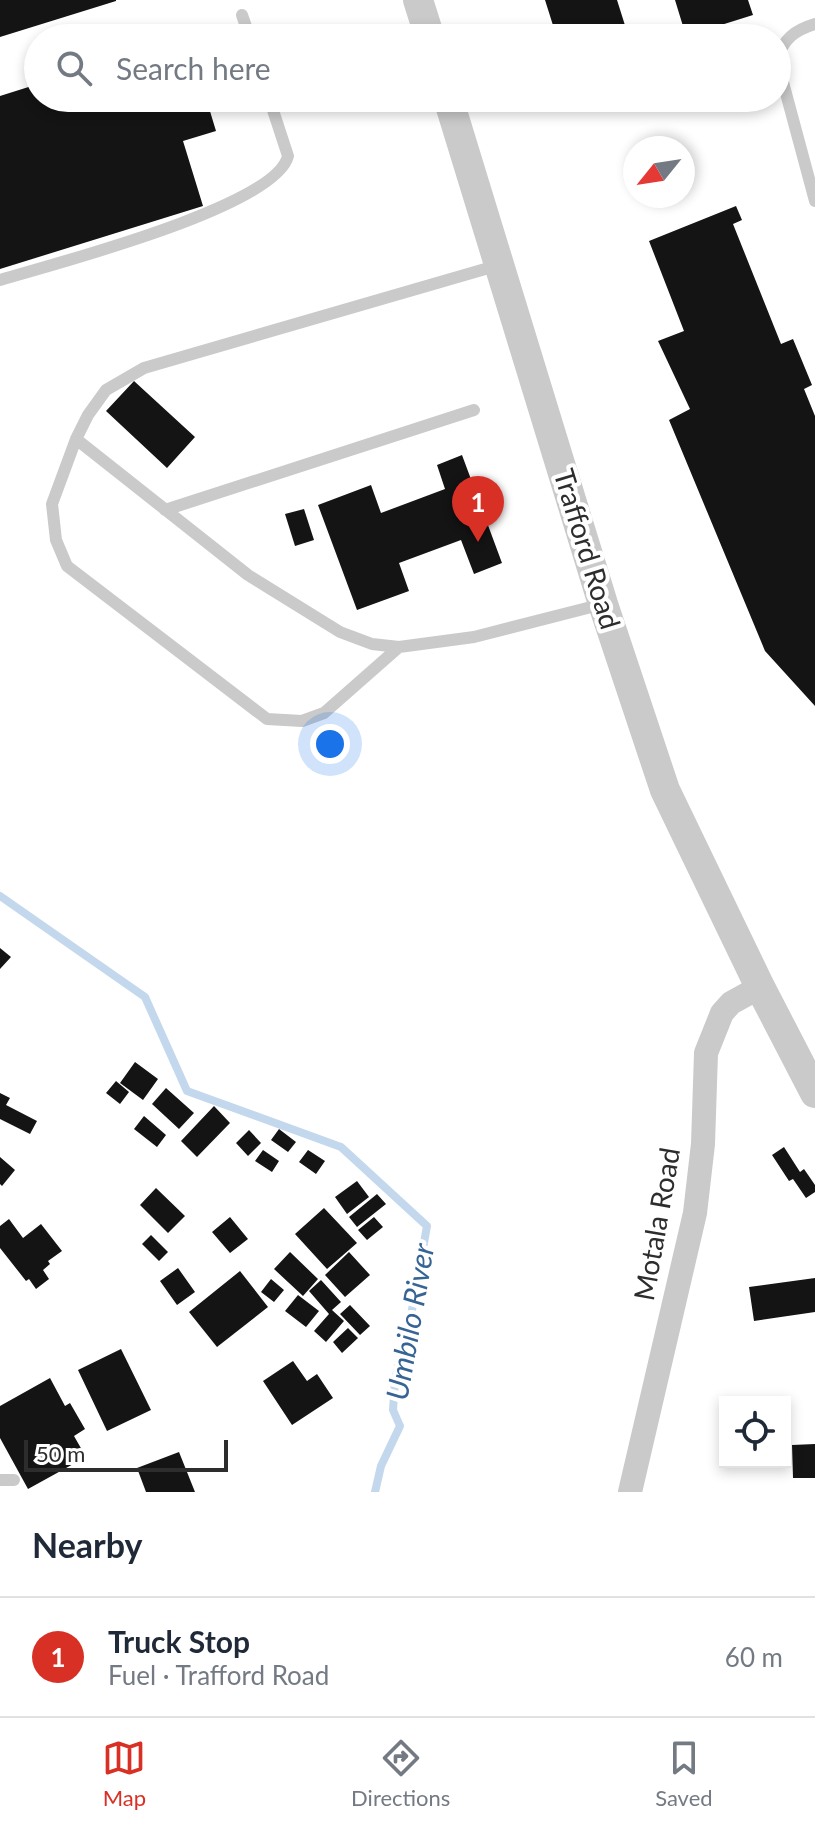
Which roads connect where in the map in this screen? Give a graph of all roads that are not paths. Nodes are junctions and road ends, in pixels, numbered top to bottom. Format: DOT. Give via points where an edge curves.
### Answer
graph roads {
  1 [pos="418,0"];
  2 [pos="242,15"];
  3 [pos="245,24"];
  4 [pos="426,24"];
  5 [pos="815,24"];
  6 [pos="791,35"];
  7 [pos="274,112"];
  8 [pos="452,112"];
  9 [pos="791,112"];
  10 [pos="815,201"];
  11 [pos="499,265"];
  12 [pos="0,280"];
  13 [pos="474,410"];
  14 [pos="76,439"];
  15 [pos="165,510"];
  16 [pos="603,604"];
  17 [pos="399,647"];
  18 [pos="760,987"];
  19 [pos="812,1085"];
  20 [pos="0,1480"];
  21 [pos="14,1480"];
  22 [pos="630,1492"];
  1 -- 4 [label="street"];
  2 -- 3 [label="lane"];
  5 -- 6 [label="lane"];
  7 -- 12 [label="lane" via="288,156 286,165 265,184 197,218"];
  8 -- 11 [label="street, Trafford Road"];
  9 -- 10 [label="lane"];
  11 -- 14 [label="lane" via="144,368 106,390"];
  11 -- 16 [label="street, Trafford Road"];
  13 -- 15 [label="lane"];
  14 -- 15 [label="lane"];
  14 -- 17 [label="lane" via="52,504 56,540 67,566 267,719 302,721 324,713"];
  15 -- 17 [label="lane" via="248,575 340,632"];
  16 -- 17 [label="lane" via="474,637"];
  16 -- 18 [label="street, Trafford Road" via="665,790"];
  18 -- 19 [label="street, Trafford Road"];
  18 -- 22 [label="street, Motala Road" via="722,1013 706,1053 695,1213"];
  20 -- 21 [label="lane"];
}
